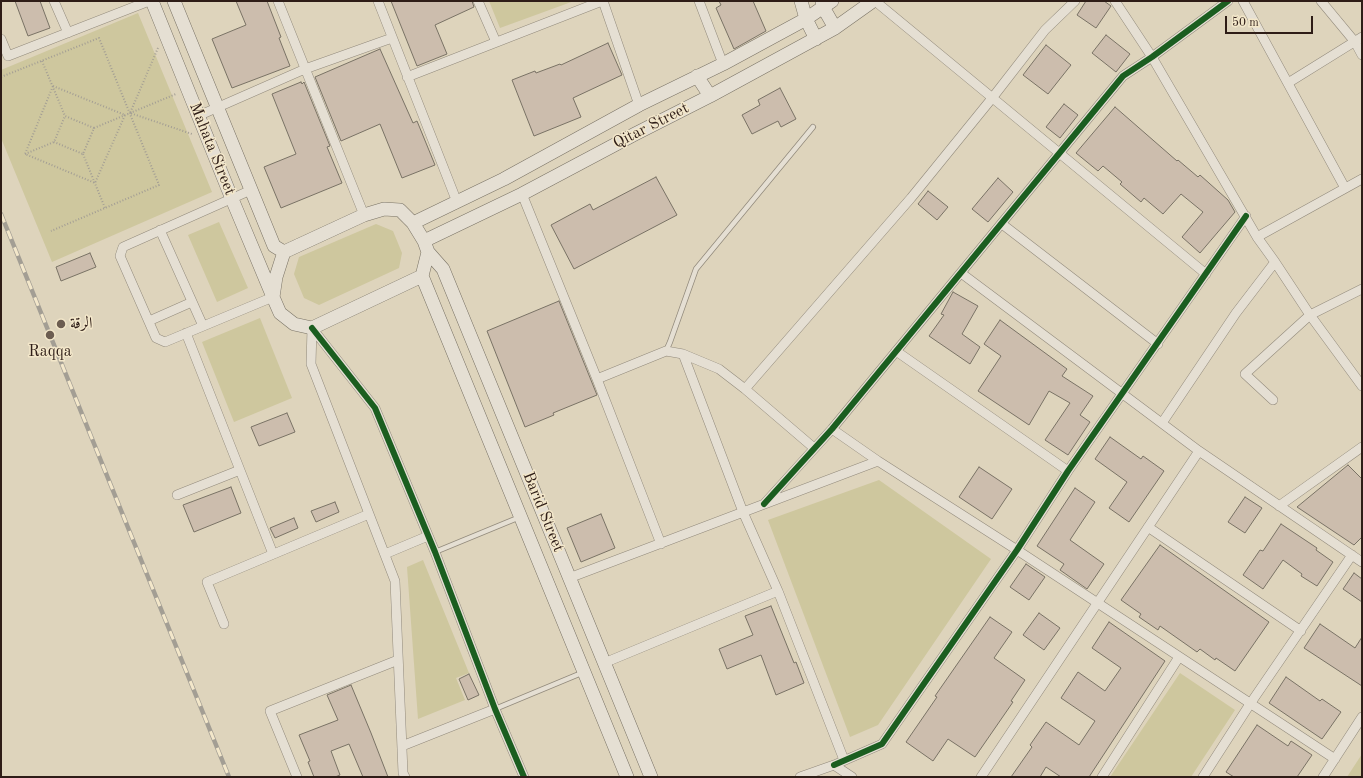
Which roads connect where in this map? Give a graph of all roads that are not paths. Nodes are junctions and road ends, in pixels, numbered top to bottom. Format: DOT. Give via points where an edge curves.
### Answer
graph roads {
  1 [pos="54,1"];
  2 [pos="150,1"];
  3 [pos="174,1"];
  4 [pos="278,1"];
  5 [pos="378,1"];
  6 [pos="478,1"];
  7 [pos="603,1"];
  8 [pos="699,1"];
  9 [pos="802,1"];
  10 [pos="874,1"];
  11 [pos="1075,1"];
  12 [pos="1115,1"];
  13 [pos="1228,1"];
  14 [pos="1243,1"];
  15 [pos="1321,1"];
  16 [pos="826,3"];
  17 [pos="806,19"];
  18 [pos="835,28"];
  19 [pos="68,33"];
  20 [pos="392,38"];
  21 [pos="1,39"];
  22 [pos="816,39"];
  23 [pos="1359,39"];
  24 [pos="496,42"];
  25 [pos="1362,55"];
  26 [pos="1152,57"];
  27 [pos="722,64"];
  28 [pos="305,69"];
  29 [pos="407,76"];
  30 [pos="697,76"];
  31 [pos="1288,84"];
  32 [pos="710,96"];
  33 [pos="993,97"];
  34 [pos="639,105"];
  35 [pos="217,108"];
  36 [pos="624,114"];
  37 [pos="198,116"];
  38 [pos="813,128"];
  39 [pos="635,134"];
  40 [pos="1060,152"];
  41 [pos="1362,179"];
  42 [pos="1345,188"];
  43 [pos="251,190"];
  44 [pos="522,194"];
  45 [pos="232,199"];
  46 [pos="457,202"];
  47 [pos="364,215"];
  48 [pos="1246,216"];
  49 [pos="413,222"];
  50 [pos="1002,224"];
  51 [pos="160,230"];
  52 [pos="1257,237"];
  53 [pos="426,246"];
  54 [pos="284,252"];
  55 [pos="1276,262"];
  56 [pos="961,273"];
  57 [pos="1206,274"];
  58 [pos="422,276"];
  59 [pos="1362,289"];
  60 [pos="273,297"];
  61 [pos="192,302"];
  62 [pos="1310,315"];
  63 [pos="149,321"];
  64 [pos="203,326"];
  65 [pos="312,328"];
  66 [pos="186,333"];
  67 [pos="1158,344"];
  68 [pos="666,351"];
  69 [pos="896,351"];
  70 [pos="683,354"];
  71 [pos="597,379"];
  72 [pos="1362,386"];
  73 [pos="745,389"];
  74 [pos="1122,393"];
  75 [pos="1273,400"];
  76 [pos="1162,423"];
  77 [pos="832,429"];
  78 [pos="1362,447"];
  79 [pos="814,448"];
  80 [pos="1199,451"];
  81 [pos="878,462"];
  82 [pos="240,470"];
  83 [pos="1068,471"];
  84 [pos="177,495"];
  85 [pos="764,504"];
  86 [pos="1279,506"];
  87 [pos="743,512"];
  88 [pos="369,514"];
  89 [pos="520,516"];
  90 [pos="1148,527"];
  91 [pos="428,536"];
  92 [pos="661,544"];
  93 [pos="1017,550"];
  94 [pos="434,552"];
  95 [pos="273,554"];
  96 [pos="385,554"];
  97 [pos="1352,555"];
  98 [pos="1362,562"];
  99 [pos="569,578"];
  100 [pos="778,591"];
  101 [pos="1097,603"];
  102 [pos="224,624"];
  103 [pos="1301,631"];
  104 [pos="1179,657"];
  105 [pos="398,660"];
  106 [pos="604,663"];
  107 [pos="584,672"];
  108 [pos="1250,704"];
  109 [pos="495,709"];
  110 [pos="1362,717"];
  111 [pos="402,746"];
  112 [pos="1335,759"];
  113 [pos="844,760"];
  114 [pos="834,765"];
  115 [pos="297,777"];
  116 [pos="405,777"];
  117 [pos="524,777"];
  118 [pos="627,777"];
  119 [pos="650,777"];
  120 [pos="800,777"];
  121 [pos="852,777"];
  122 [pos="980,777"];
  123 [pos="1102,777"];
  124 [pos="1203,777"];
  125 [pos="1323,777"];
  1 -- 19 [label="street"];
  2 -- 19 [label="street"];
  2 -- 37 [label="main road, Mahata Street"];
  3 -- 35 [label="main road, Mahata Street"];
  4 -- 28 [label="street"];
  5 -- 20 [label="street"];
  6 -- 24 [label="street"];
  7 -- 24 [label="street"];
  7 -- 34 [label="street"];
  8 -- 27 [label="street"];
  9 -- 17 [label="main road"];
  10 -- 18 [label="main road, Qitar Street"];
  10 -- 33 [label="street"];
  11 -- 33 [label="street" via="1045,30"];
  12 -- 26 [label="street"];
  13 -- 26 [label="street"];
  14 -- 31 [label="street"];
  15 -- 23 [label="street"];
  16 -- 17 [label="main road, Qitar Street"];
  16 -- 18 [label="main road"];
  17 -- 22 [label="main road"];
  17 -- 27 [label="main road, Qitar Street"];
  18 -- 22 [label="main road, Qitar Street"];
  19 -- 21 [label="street" via="8,56"];
  20 -- 28 [label="street"];
  20 -- 29 [label="street"];
  22 -- 32 [label="main road, Qitar Street"];
  23 -- 25 [label="street"];
  23 -- 31 [label="street"];
  24 -- 29 [label="street"];
  26 -- 40 [label="street" via="1123,76"];
  26 -- 48 [label="street"];
  27 -- 30 [label="main road, Qitar Street"];
  28 -- 35 [label="street"];
  28 -- 47 [label="street"];
  29 -- 46 [label="street"];
  30 -- 32 [label="main road"];
  30 -- 34 [label="main road, Qitar Street"];
  31 -- 42 [label="street"];
  32 -- 39 [label="main road, Qitar Street"];
  33 -- 40 [label="street"];
  33 -- 73 [label="street" via="911,198"];
  34 -- 36 [label="main road, Qitar Street"];
  35 -- 37 [label="street"];
  35 -- 43 [label="main road, Mahata Street"];
  36 -- 39 [label="main road"];
  36 -- 46 [label="main road, Qitar Street"];
  37 -- 45 [label="main road, Mahata Street"];
  38 -- 68 [label="lane" via="696,269"];
  39 -- 44 [label="main road, Qitar Street"];
  40 -- 50 [label="street"];
  40 -- 57 [label="street"];
  41 -- 42 [label="street"];
  42 -- 52 [label="street"];
  43 -- 45 [label="street"];
  43 -- 54 [label="main road, Mahata Street" via="274,246"];
  44 -- 53 [label="main road, Qitar Street"];
  44 -- 71 [label="street"];
  45 -- 51 [label="street"];
  45 -- 60 [label="main road, Mahata Street"];
  46 -- 49 [label="main road, Qitar Street"];
  47 -- 49 [label="main road" via="384,210 400,210"];
  47 -- 54 [label="main road"];
  48 -- 52 [label="street"];
  48 -- 57 [label="street"];
  49 -- 53 [label="main road, Barid Street"];
  50 -- 56 [label="street"];
  50 -- 67 [label="street"];
  51 -- 61 [label="street"];
  51 -- 63 [label="street" via="123,246 120,256"];
  52 -- 55 [label="street"];
  53 -- 58 [label="main road"];
  53 -- 99 [label="main road, Barid Street" via="443,269"];
  54 -- 60 [label="main road"];
  55 -- 62 [label="street"];
  55 -- 76 [label="street" via="1236,313"];
  56 -- 69 [label="street"];
  56 -- 74 [label="street"];
  57 -- 67 [label="street"];
  58 -- 65 [label="main road"];
  58 -- 89 [label="main road, Barid Street"];
  59 -- 62 [label="street"];
  60 -- 64 [label="street"];
  60 -- 65 [label="main road, Mahata Street" via="280,313 294,324"];
  61 -- 63 [label="street"];
  61 -- 64 [label="street"];
  62 -- 72 [label="street"];
  62 -- 75 [label="street" via="1245,374"];
  63 -- 66 [label="street" via="156,338 165,342"];
  64 -- 66 [label="street"];
  65 -- 88 [label="street" via="311,364"];
  65 -- 91 [label="street" via="375,408"];
  66 -- 82 [label="street"];
  67 -- 74 [label="street"];
  68 -- 70 [label="street"];
  68 -- 71 [label="street"];
  69 -- 77 [label="street"];
  69 -- 83 [label="street"];
  70 -- 73 [label="street" via="719,369"];
  70 -- 87 [label="street"];
  71 -- 92 [label="street"];
  73 -- 79 [label="street"];
  74 -- 76 [label="street"];
  74 -- 83 [label="street"];
  76 -- 80 [label="street"];
  77 -- 79 [label="street"];
  77 -- 81 [label="street"];
  78 -- 86 [label="street"];
  79 -- 85 [label="street"];
  80 -- 86 [label="street"];
  80 -- 90 [label="street"];
  81 -- 85 [label="street"];
  81 -- 93 [label="street"];
  82 -- 84 [label="street"];
  82 -- 95 [label="street"];
  83 -- 93 [label="street"];
  85 -- 87 [label="street"];
  86 -- 97 [label="street"];
  87 -- 92 [label="street"];
  87 -- 100 [label="street"];
  88 -- 95 [label="street"];
  88 -- 96 [label="street"];
  89 -- 94 [label="lane"];
  89 -- 107 [label="main road, Barid Street"];
  90 -- 101 [label="street"];
  90 -- 103 [label="street"];
  91 -- 94 [label="street"];
  91 -- 96 [label="street"];
  92 -- 99 [label="street"];
  93 -- 101 [label="street"];
  93 -- 113 [label="street" via="882,744"];
  94 -- 109 [label="street"];
  95 -- 102 [label="street" via="207,582"];
  96 -- 105 [label="street" via="395,581"];
  97 -- 98 [label="street"];
  97 -- 103 [label="street"];
  99 -- 106 [label="main road, Barid Street"];
  100 -- 106 [label="street"];
  100 -- 113 [label="street"];
  101 -- 104 [label="street"];
  101 -- 122 [label="street"];
  103 -- 108 [label="street"];
  104 -- 108 [label="street"];
  104 -- 123 [label="street"];
  105 -- 111 [label="street"];
  105 -- 115 [label="street" via="270,710"];
  106 -- 119 [label="main road, Barid Street"];
  107 -- 109 [label="lane"];
  107 -- 118 [label="main road, Barid Street"];
  108 -- 112 [label="street"];
  108 -- 124 [label="street"];
  109 -- 111 [label="street"];
  109 -- 117 [label="street"];
  110 -- 112 [label="street"];
  111 -- 116 [label="street"];
  112 -- 125 [label="street"];
  113 -- 114 [label="street"];
  114 -- 120 [label="street"];
  114 -- 121 [label="street"];
}
